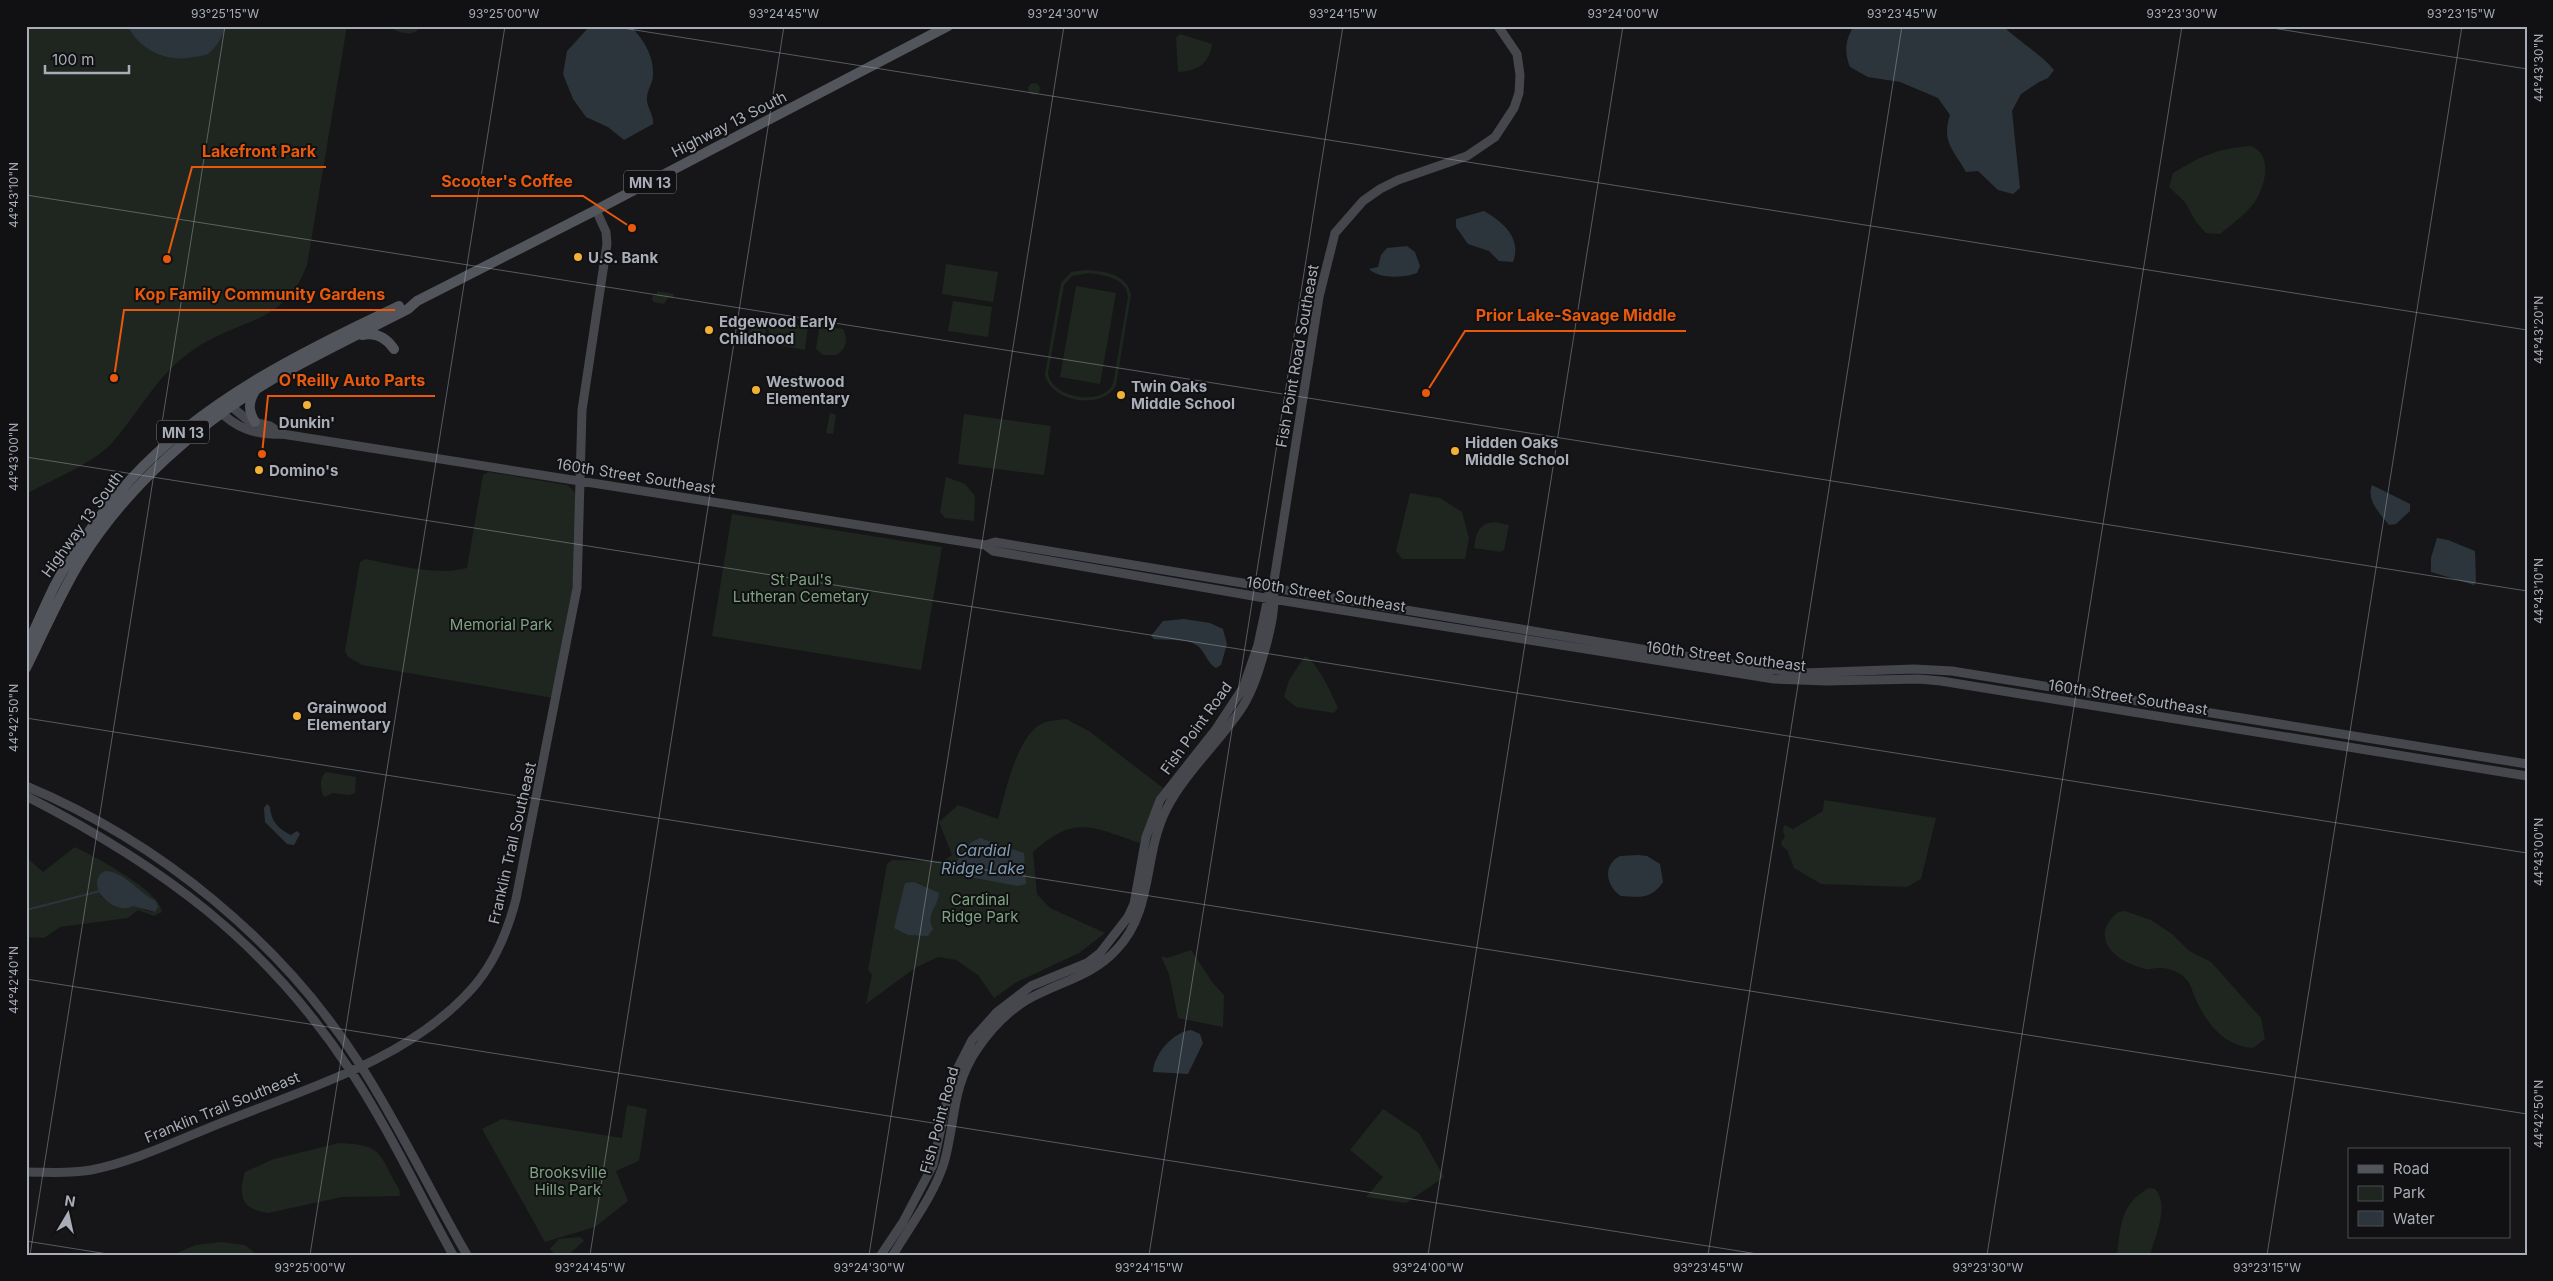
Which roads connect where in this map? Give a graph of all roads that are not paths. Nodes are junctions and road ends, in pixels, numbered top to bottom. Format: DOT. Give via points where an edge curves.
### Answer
graph roads {
  1 [pos="948,26"];
  2 [pos="1498,26"];
  3 [pos="596,210"];
  4 [pos="417,301"];
  5 [pos="356,336"];
  6 [pos="394,348"];
  7 [pos="256,390"];
  8 [pos="228,404"];
  9 [pos="219,410"];
  10 [pos="255,422"];
  11 [pos="282,434"];
  12 [pos="580,481"];
  13 [pos="985,545"];
  14 [pos="1273,587"];
  15 [pos="1271,599"];
  16 [pos="26,647"];
  17 [pos="26,668"];
  18 [pos="2527,764"];
  19 [pos="2527,776"];
  20 [pos="26,786"];
  21 [pos="26,796"];
  22 [pos="361,1066"];
  23 [pos="351,1071"];
  24 [pos="26,1172"];
  25 [pos="453,1255"];
  26 [pos="467,1255"];
  27 [pos="881,1255"];
  28 [pos="893,1255"];
  1 -- 3 [label="main road, Highway 13 South / MN 13"];
  2 -- 14 [label="street, Fish Point Road Southeast" via="1516,54 1520,75 1514,108 1495,136 1466,156 1380,189 1363,201 1335,233 1319,297"];
  3 -- 4 [label="main road, Highway 13 South / MN 13"];
  3 -- 12 [label="street, Franklin Trail Southeast" via="606,232 607,244 582,410"];
  4 -- 5 [label="main road, Highway 13 South / MN 13"];
  4 -- 8 [label="main road, Highway 13 South / MN 13" via="406,303 282,365"];
  5 -- 6 [label="main road" via="378,335"];
  5 -- 7 [label="main road, Highway 13 South / MN 13"];
  7 -- 8 [label="main road, Highway 13 South / MN 13"];
  7 -- 10 [label="main road" via="249,408"];
  8 -- 9 [label="main road, Highway 13 South / MN 13"];
  8 -- 10 [label="street, 160th Street Southeast"];
  9 -- 11 [label="street, 160th Street Southeast" via="245,430"];
  9 -- 16 [label="main road, Highway 13 South / MN 13" via="176,438 130,480 56,584"];
  9 -- 17 [label="main road, Highway 13 South / MN 13" via="164,461 102,531 64,589"];
  10 -- 11 [label="street, 160th Street Southeast"];
  11 -- 12 [label="street, 160th Street Southeast"];
  12 -- 13 [label="street, 160th Street Southeast"];
  12 -- 22 [label="street, Franklin Trail Southeast" via="577,588 510,922 500,946 466,995 426,1029"];
  13 -- 14 [label="street, 160th Street Southeast" via="995,542"];
  13 -- 15 [label="street, 160th Street Southeast" via="993,551"];
  14 -- 15 [label="street, Fish Point Road"];
  14 -- 18 [label="street, 160th Street Southeast" via="1775,670 1803,673 1914,669 1952,671"];
  15 -- 19 [label="street, 160th Street Southeast" via="1774,679 1941,681"];
  15 -- 27 [label="street, Fish Point Road" via="1243,688 1216,729 1160,800 1146,837 1134,904 1128,917 1100,953 1087,963 1031,986 996,1012 972,1040 946,1098 933,1165"];
  15 -- 28 [label="street, Fish Point Road" via="1260,666 1243,706 1166,811 1155,843 1142,911 1126,941 1102,964 1027,1000 998,1023 978,1048 967,1065 955,1101 943,1165"];
  20 -- 22 [label="street" via="75,807 103,824 163,863 238,922 306,991"];
  21 -- 23 [label="street" via="140,860 230,929 281,979"];
  22 -- 23 [label="street, Franklin Trail Southeast"];
  22 -- 26 [label="street"];
  23 -- 24 [label="street, Franklin Trail Southeast" via="121,1161 78,1171"];
  23 -- 25 [label="street"];
}
